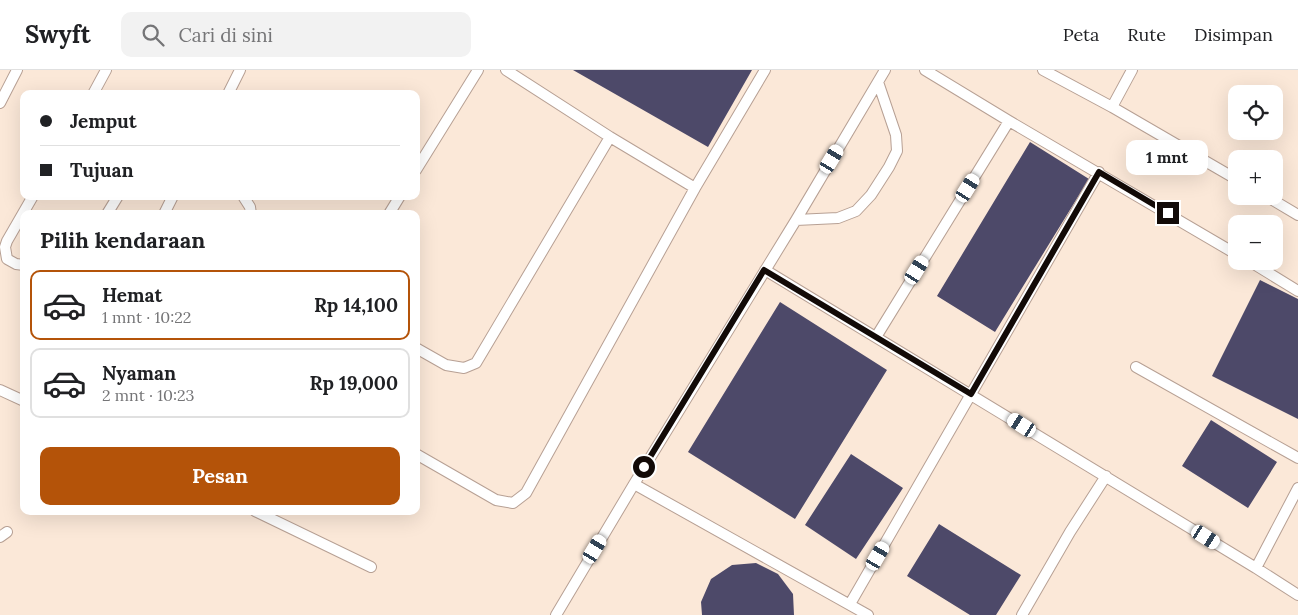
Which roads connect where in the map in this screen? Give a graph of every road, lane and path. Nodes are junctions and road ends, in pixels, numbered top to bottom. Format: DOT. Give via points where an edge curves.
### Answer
graph roads {
  1 [pos="17,70"];
  2 [pos="106,70"];
  3 [pos="240,70"];
  4 [pos="478,70"];
  5 [pos="506,70"];
  6 [pos="765,70"];
  7 [pos="885,70"];
  8 [pos="925,70"];
  9 [pos="1043,70"];
  10 [pos="1132,70"];
  11 [pos="878,82"];
  12 [pos="95,90"];
  13 [pos="230,90"];
  14 [pos="0,104"];
  15 [pos="1112,107"];
  16 [pos="1009,121"];
  17 [pos="610,137"];
  18 [pos="420,164"];
  19 [pos="1099,172"];
  20 [pos="1228,174"];
  21 [pos="695,188"];
  22 [pos="1282,205"];
  23 [pos="1298,214"];
  24 [pos="20,218"];
  25 [pos="796,220"];
  26 [pos="1228,249"];
  27 [pos="20,264"];
  28 [pos="764,270"];
  29 [pos="1264,270"];
  30 [pos="1298,291"];
  31 [pos="876,337"];
  32 [pos="420,350"];
  33 [pos="1136,367"];
  34 [pos="0,390"];
  35 [pos="971,394"];
  36 [pos="20,399"];
  37 [pos="420,456"];
  38 [pos="1298,458"];
  39 [pos="1106,476"];
  40 [pos="634,484"];
  41 [pos="1298,488"];
  42 [pos="263,515"];
  43 [pos="371,567"];
  44 [pos="1256,568"];
  45 [pos="1298,595"];
  46 [pos="850,604"];
  47 [pos="556,615"];
  48 [pos="868,615"];
  49 [pos="1022,615"];
  1 -- 14 [label="lane"];
  2 -- 12 [label="lane"];
  3 -- 13 [label="lane"];
  4 -- 18 [label="lane"];
  5 -- 17 [label="lane"];
  6 -- 21 [label="lane"];
  7 -- 11 [label="lane"];
  8 -- 16 [label="lane"];
  9 -- 15 [label="lane"];
  10 -- 15 [label="lane"];
  11 -- 25 [label="lane"];
  11 -- 25 [label="lane" via="896,135 897,151 889,168 856,211 838,218"];
  15 -- 20 [label="lane"];
  16 -- 19 [label="lane"];
  16 -- 31 [label="lane"];
  17 -- 21 [label="lane"];
  17 -- 32 [label="lane" via="476,363 464,368 446,364"];
  19 -- 26 [label="lane"];
  19 -- 35 [label="lane"];
  21 -- 37 [label="lane" via="526,493 513,503 496,500"];
  22 -- 23 [label="lane"];
  24 -- 27 [label="lane" via="5,247 7,259"];
  25 -- 28 [label="lane"];
  28 -- 31 [label="lane"];
  28 -- 40 [label="lane"];
  29 -- 30 [label="lane"];
  31 -- 35 [label="lane"];
  33 -- 38 [label="lane"];
  34 -- 36 [label="lane"];
  35 -- 39 [label="lane"];
  35 -- 46 [label="lane"];
  39 -- 44 [label="lane"];
  39 -- 49 [label="lane"];
  40 -- 46 [label="lane"];
  40 -- 47 [label="lane"];
  41 -- 44 [label="lane"];
  42 -- 43 [label="lane"];
  44 -- 45 [label="lane"];
  46 -- 48 [label="lane"];
}
